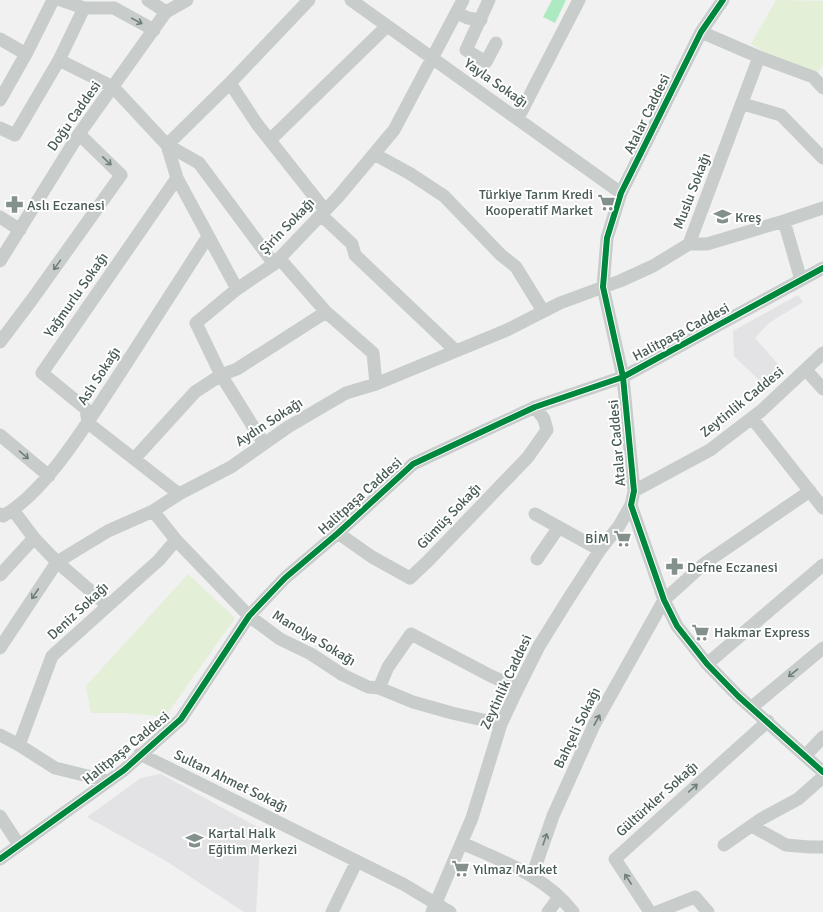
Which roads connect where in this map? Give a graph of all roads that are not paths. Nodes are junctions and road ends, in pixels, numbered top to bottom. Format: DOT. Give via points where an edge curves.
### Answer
graph roads {
  1 [pos="53,0"];
  2 [pos="61,0"];
  3 [pos="148,0"];
  4 [pos="187,0"];
  5 [pos="309,0"];
  6 [pos="351,0"];
  7 [pos="489,0"];
  8 [pos="579,0"];
  9 [pos="723,0"];
  10 [pos="116,4"];
  11 [pos="460,6"];
  12 [pos="84,8"];
  13 [pos="166,12"];
  14 [pos="479,19"];
  15 [pos="387,26"];
  16 [pos="154,30"];
  17 [pos="701,32"];
  18 [pos="0,39"];
  19 [pos="496,42"];
  20 [pos="26,54"];
  21 [pos="758,57"];
  22 [pos="433,58"];
  23 [pos="59,60"];
  24 [pos="230,83"];
  25 [pos="113,87"];
  26 [pos="823,88"];
  27 [pos="0,100"];
  28 [pos="743,104"];
  29 [pos="518,118"];
  30 [pos="0,128"];
  31 [pos="79,134"];
  32 [pos="270,140"];
  33 [pos="167,145"];
  34 [pos="374,154"];
  35 [pos="823,158"];
  36 [pos="176,178"];
  37 [pos="621,193"];
  38 [pos="823,208"];
  39 [pos="323,213"];
  40 [pos="0,217"];
  41 [pos="784,221"];
  42 [pos="20,230"];
  43 [pos="207,238"];
  44 [pos="689,244"];
  45 [pos="0,261"];
  46 [pos="276,261"];
  47 [pos="823,268"];
  48 [pos="800,280"];
  49 [pos="603,287"];
  50 [pos="237,289"];
  51 [pos="543,311"];
  52 [pos="326,312"];
  53 [pos="0,342"];
  54 [pos="456,351"];
  55 [pos="823,353"];
  56 [pos="806,370"];
  57 [pos="221,375"];
  58 [pos="623,376"];
  59 [pos="376,384"];
  60 [pos="823,389"];
  61 [pos="536,407"];
  62 [pos="752,418"];
  63 [pos="88,423"];
  64 [pos="0,435"];
  65 [pos="264,444"];
  66 [pos="134,459"];
  67 [pos="49,476"];
  68 [pos="634,491"];
  69 [pos="810,491"];
  70 [pos="179,494"];
  71 [pos="631,505"];
  72 [pos="823,508"];
  73 [pos="13,510"];
  74 [pos="153,511"];
  75 [pos="0,514"];
  76 [pos="535,514"];
  77 [pos="559,527"];
  78 [pos="338,533"];
  79 [pos="34,538"];
  80 [pos="176,540"];
  81 [pos="600,550"];
  82 [pos="537,560"];
  83 [pos="57,562"];
  84 [pos="823,565"];
  85 [pos="0,575"];
  86 [pos="664,600"];
  87 [pos="107,605"];
  88 [pos="249,616"];
  89 [pos="0,648"];
  90 [pos="823,648"];
  91 [pos="707,664"];
  92 [pos="379,688"];
  93 [pos="518,688"];
  94 [pos="752,706"];
  95 [pos="768,721"];
  96 [pos="501,724"];
  97 [pos="0,735"];
  98 [pos="823,737"];
  99 [pos="19,745"];
  100 [pos="140,754"];
  101 [pos="805,756"];
  102 [pos="823,772"];
  103 [pos="823,777"];
  104 [pos="108,781"];
  105 [pos="0,816"];
  106 [pos="752,826"];
  107 [pos="462,843"];
  108 [pos="19,845"];
  109 [pos="724,845"];
  110 [pos="823,847"];
  111 [pos="0,858"];
  112 [pos="357,861"];
  113 [pos="532,876"];
  114 [pos="560,897"];
  115 [pos="434,908"];
  116 [pos="332,912"];
  117 [pos="450,912"];
  118 [pos="548,912"];
  119 [pos="573,912"];
  120 [pos="650,912"];
  121 [pos="657,912"];
  122 [pos="708,912"];
  1 -- 20 [label="street"];
  2 -- 12 [label="street"];
  3 -- 13 [label="street"];
  4 -- 13 [label="street, Doğu Caddesi"];
  5 -- 24 [label="street"];
  6 -- 15 [label="street, Yayla Sokağı"];
  7 -- 14 [label="street"];
  8 -- 29 [label="street"];
  9 -- 17 [label="street, Atalar Caddesi"];
  10 -- 12 [label="street"];
  10 -- 16 [label="street, one-way"];
  11 -- 14 [label="street" via="472,10"];
  11 -- 22 [label="street, Şirin Sokağı"];
  12 -- 23 [label="street"];
  13 -- 16 [label="street, Doğu Caddesi"];
  14 -- 19 [label="street" via="466,50 486,62"];
  15 -- 22 [label="street, Yayla Sokağı"];
  15 -- 32 [label="street"];
  16 -- 25 [label="street, Doğu Caddesi"];
  17 -- 21 [label="street"];
  17 -- 37 [label="street, Atalar Caddesi"];
  18 -- 20 [label="street"];
  20 -- 27 [label="street"];
  21 -- 26 [label="street" via="813,77"];
  21 -- 28 [label="street, Muslu Sokağı"];
  22 -- 29 [label="street, Yayla Sokağı"];
  22 -- 34 [label="street, Şirin Sokağı" via="394,130"];
  23 -- 25 [label="street"];
  23 -- 30 [label="street" via="14,134"];
  24 -- 32 [label="street"];
  24 -- 33 [label="street"];
  25 -- 31 [label="street, Doğu Caddesi"];
  25 -- 33 [label="street"];
  28 -- 35 [label="street" via="782,115"];
  28 -- 44 [label="street, Muslu Sokağı"];
  29 -- 37 [label="street, Yayla Sokağı"];
  31 -- 42 [label="street, Doğu Caddesi"];
  31 -- 53 [label="street, one-way" via="121,175"];
  32 -- 39 [label="street"];
  33 -- 36 [label="street"];
  33 -- 46 [label="street" via="199,163"];
  34 -- 39 [label="street, Şirin Sokağı"];
  34 -- 51 [label="street" via="444,196 516,267"];
  36 -- 43 [label="street"];
  36 -- 63 [label="street, Yağmurlu Sokağı" via="42,372 86,410"];
  37 -- 49 [label="street, Atalar Caddesi" via="607,238"];
  38 -- 41 [label="street, Muslu Sokağı"];
  39 -- 46 [label="street, Şirin Sokağı"];
  39 -- 54 [label="street" via="352,244 355,255"];
  40 -- 42 [label="street"];
  41 -- 44 [label="street, Muslu Sokağı" via="707,244"];
  41 -- 48 [label="street"];
  42 -- 45 [label="street, Doğu Caddesi"];
  43 -- 50 [label="street"];
  43 -- 63 [label="street, Aslı Sokağı"];
  44 -- 49 [label="street, Aydın Sokağı" via="652,266"];
  46 -- 50 [label="street, Şirin Sokağı"];
  46 -- 52 [label="street"];
  47 -- 48 [label="street, Halitpaşa Caddesi"];
  48 -- 58 [label="street, Halitpaşa Caddesi"];
  49 -- 51 [label="street, Aydın Sokağı"];
  49 -- 58 [label="street, Atalar Caddesi"];
  50 -- 57 [label="street, Şirin Sokağı" via="196,323"];
  51 -- 54 [label="street, Aydın Sokağı" via="507,330"];
  52 -- 57 [label="street" via="237,369"];
  52 -- 59 [label="street" via="374,353"];
  54 -- 59 [label="street, Aydın Sokağı"];
  55 -- 56 [label="street, Zeytinlik Caddesi"];
  56 -- 60 [label="street"];
  56 -- 62 [label="street, Zeytinlik Caddesi"];
  57 -- 65 [label="street, Şirin Sokağı"];
  57 -- 66 [label="street" via="195,392"];
  58 -- 61 [label="street, Halitpaşa Caddesi"];
  58 -- 68 [label="street, Atalar Caddesi"];
  59 -- 65 [label="street, Aydın Sokağı" via="346,394 288,427"];
  61 -- 78 [label="street, Halitpaşa Caddesi" via="413,464"];
  61 -- 78 [label="street, Gümüş Sokağı" via="544,419 547,430 528,457 410,578 372,557"];
  62 -- 68 [label="street, Zeytinlik Caddesi" via="710,450"];
  62 -- 69 [label="street"];
  63 -- 66 [label="street"];
  63 -- 67 [label="street, Aslı Sokağı"];
  64 -- 67 [label="street, one-way"];
  65 -- 70 [label="street, Aydın Sokağı" via="231,467"];
  66 -- 70 [label="street"];
  67 -- 73 [label="street, Aslı Sokağı"];
  68 -- 71 [label="street, Atalar Caddesi"];
  69 -- 72 [label="street"];
  69 -- 86 [label="street, Bahçeli Sokağı" via="705,563"];
  70 -- 74 [label="street, Aydın Sokağı"];
  71 -- 81 [label="street, Zeytinlik Caddesi" via="619,526"];
  71 -- 86 [label="street, Atalar Caddesi"];
  73 -- 75 [label="street, Aslı Sokağı" via="3,516"];
  73 -- 79 [label="street"];
  74 -- 80 [label="street, Manolya Sokağı"];
  74 -- 83 [label="street, Aydın Sokağı" via="108,531"];
  76 -- 77 [label="street"];
  77 -- 81 [label="street"];
  77 -- 82 [label="street"];
  78 -- 88 [label="street, Halitpaşa Caddesi" via="285,578"];
  79 -- 83 [label="street"];
  79 -- 85 [label="street"];
  80 -- 87 [label="street, Deniz Sokağı" via="159,560"];
  80 -- 88 [label="street, Manolya Sokağı"];
  81 -- 93 [label="street, Zeytinlik Caddesi" via="539,646"];
  83 -- 87 [label="street"];
  83 -- 89 [label="street, Aydın Sokağı, one-way"];
  84 -- 91 [label="street"];
  86 -- 91 [label="street, Atalar Caddesi" via="677,626"];
  113 -- 86 [label="street, Bahçeli Sokağı, one-way" via="553,816 594,725"];
  87 -- 99 [label="street, Deniz Sokağı" via="52,656"];
  88 -- 92 [label="street, Manolya Sokağı" via="280,639 311,654 343,675 368,687"];
  88 -- 100 [label="street, Halitpaşa Caddesi" via="181,719"];
  90 -- 94 [label="street, one-way"];
  91 -- 94 [label="street, Atalar Caddesi" via="738,696"];
  92 -- 93 [label="street" via="388,667 411,634"];
  92 -- 96 [label="street, Manolya Sokağı" via="413,702"];
  93 -- 96 [label="street, Zeytinlik Caddesi"];
  94 -- 95 [label="street, Atalar Caddesi"];
  95 -- 101 [label="street, Atalar Caddesi"];
  120 -- 95 [label="street, Gültürkler Sokağı, one-way" via="615,859"];
  96 -- 107 [label="street, Zeytinlik Caddesi"];
  97 -- 99 [label="street"];
  98 -- 101 [label="street"];
  99 -- 104 [label="street" via="55,768"];
  100 -- 104 [label="street, Halitpaşa Caddesi"];
  100 -- 112 [label="street, Sultan Ahmet Sokağı"];
  101 -- 102 [label="street, Atalar Caddesi"];
  103 -- 106 [label="street" via="798,799"];
  104 -- 108 [label="street, Halitpaşa Caddesi"];
  105 -- 108 [label="street"];
  106 -- 109 [label="street"];
  106 -- 110 [label="street" via="786,844 809,848"];
  107 -- 113 [label="street"];
  107 -- 115 [label="street, Zeytinlik Caddesi"];
  108 -- 111 [label="street, Halitpaşa Caddesi"];
  112 -- 115 [label="street, Sultan Ahmet Sokağı" via="403,884"];
  112 -- 116 [label="street"];
  113 -- 114 [label="street"];
  114 -- 118 [label="street"];
  114 -- 119 [label="street"];
  115 -- 117 [label="street, Sultan Ahmet Sokağı"];
  121 -- 122 [label="street" via="695,897"];
}
